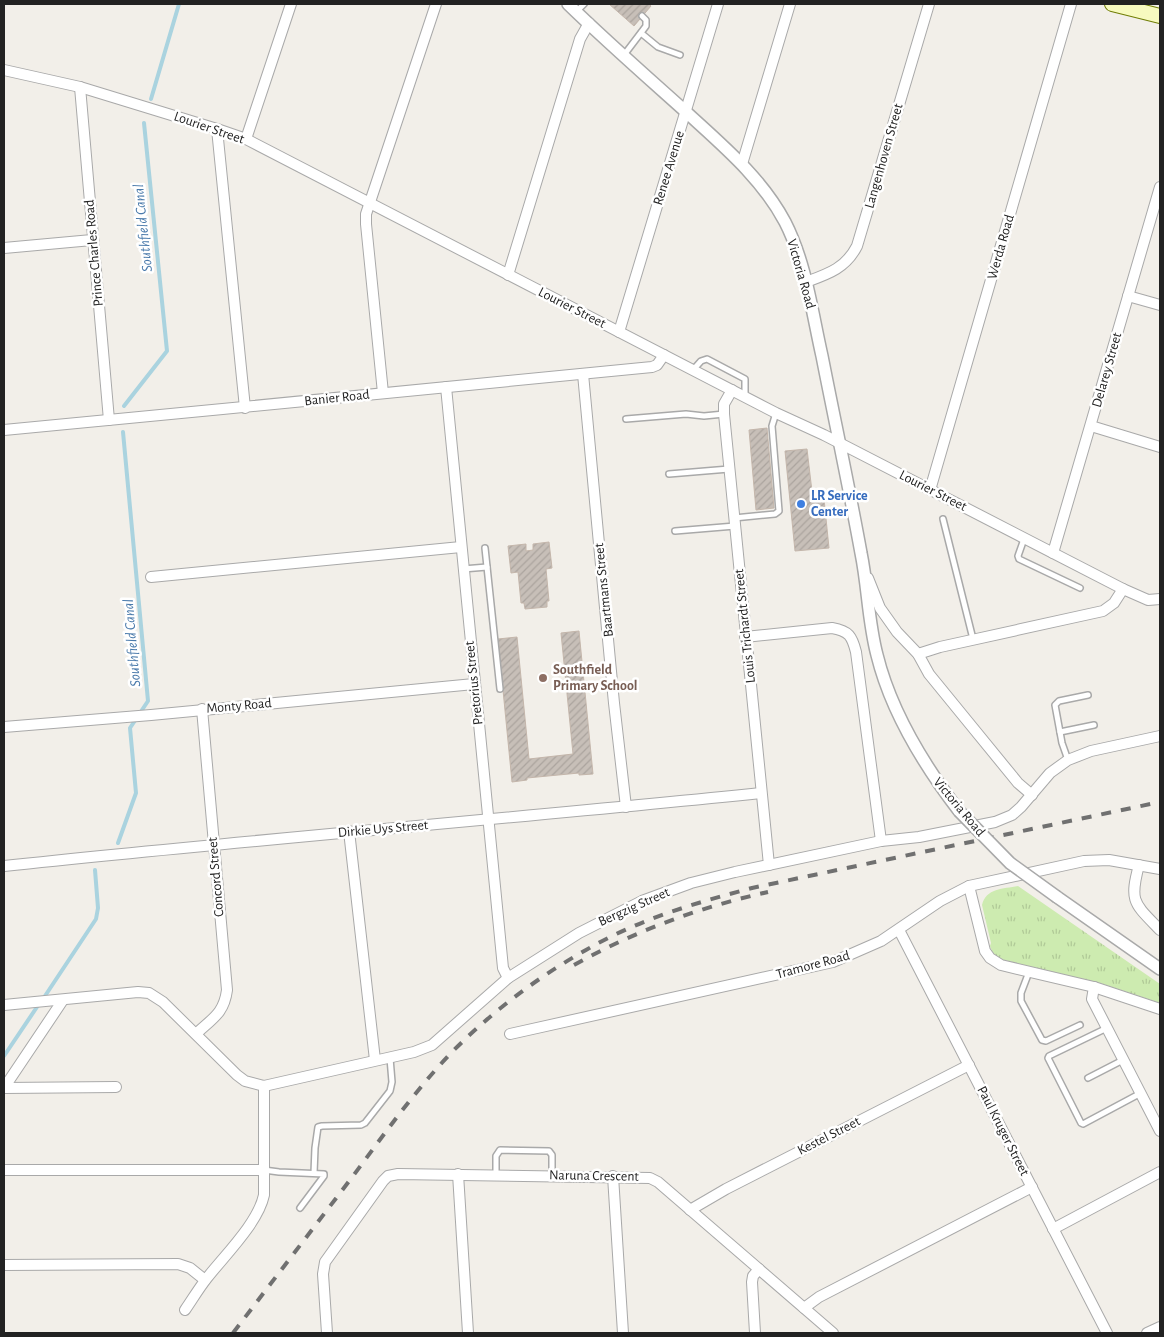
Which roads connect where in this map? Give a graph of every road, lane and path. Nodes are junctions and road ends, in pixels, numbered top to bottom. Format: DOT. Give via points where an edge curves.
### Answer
graph roads {
  1 [pos="291,4"];
  2 [pos="436,4"];
  3 [pos="718,4"];
  4 [pos="790,4"];
  5 [pos="929,4"];
  6 [pos="1071,4"];
  7 [pos="1112,4"];
  8 [pos="576,6"];
  9 [pos="642,16"];
  10 [pos="1160,16"];
  11 [pos="589,23"];
  12 [pos="641,33"];
  13 [pos="680,54"];
  14 [pos="624,56"];
  15 [pos="4,70"];
  16 [pos="80,87"];
  17 [pos="686,112"];
  18 [pos="218,129"];
  19 [pos="246,139"];
  20 [pos="742,164"];
  21 [pos="1160,188"];
  22 [pos="369,204"];
  23 [pos="92,240"];
  24 [pos="4,248"];
  25 [pos="508,275"];
  26 [pos="806,282"];
  27 [pos="1128,296"];
  28 [pos="1160,306"];
  29 [pos="619,332"];
  30 [pos="664,355"];
  31 [pos="693,370"];
  32 [pos="583,374"];
  33 [pos="446,387"];
  34 [pos="732,390"];
  35 [pos="384,393"];
  36 [pos="745,397"];
  37 [pos="245,408"];
  38 [pos="776,413"];
  39 [pos="724,414"];
  40 [pos="118,418"];
  41 [pos="626,419"];
  42 [pos="1091,426"];
  43 [pos="4,430"];
  44 [pos="840,444"];
  45 [pos="1160,447"];
  46 [pos="730,469"];
  47 [pos="670,474"];
  48 [pos="930,490"];
  49 [pos="943,519"];
  50 [pos="734,522"];
  51 [pos="675,531"];
  52 [pos="1024,538"];
  53 [pos="461,547"];
  54 [pos="485,548"];
  55 [pos="1053,553"];
  56 [pos="487,567"];
  57 [pos="463,569"];
  58 [pos="865,571"];
  59 [pos="151,577"];
  60 [pos="1080,588"];
  61 [pos="1123,589"];
  62 [pos="1160,599"];
  63 [pos="746,637"];
  64 [pos="973,640"];
  65 [pos="918,654"];
  66 [pos="474,684"];
  67 [pos="500,689"];
  68 [pos="1088,695"];
  69 [pos="202,709"];
  70 [pos="1094,725"];
  71 [pos="4,728"];
  72 [pos="1060,732"];
  73 [pos="1160,736"];
  74 [pos="1068,760"];
  75 [pos="762,793"];
  76 [pos="1032,795"];
  77 [pos="626,806"];
  78 [pos="489,820"];
  79 [pos="349,831"];
  80 [pos="881,842"];
  81 [pos="213,846"];
  82 [pos="769,865"];
  83 [pos="1139,865"];
  84 [pos="4,866"];
  85 [pos="1160,869"];
  86 [pos="969,886"];
  87 [pos="899,930"];
  88 [pos="1160,930"];
  89 [pos="1160,969"];
  90 [pos="1029,972"];
  91 [pos="508,978"];
  92 [pos="1094,987"];
  93 [pos="59,1000"];
  94 [pos="4,1005"];
  95 [pos="1160,1009"];
  96 [pos="1080,1025"];
  97 [pos="1107,1028"];
  98 [pos="197,1034"];
  99 [pos="510,1034"];
  100 [pos="390,1057"];
  101 [pos="375,1060"];
  102 [pos="1124,1060"];
  103 [pos="969,1065"];
  104 [pos="1088,1078"];
  105 [pos="116,1086"];
  106 [pos="264,1086"];
  107 [pos="4,1088"];
  108 [pos="1141,1093"];
  109 [pos="1160,1131"];
  110 [pos="4,1170"];
  111 [pos="263,1170"];
  112 [pos="1160,1172"];
  113 [pos="314,1173"];
  114 [pos="458,1174"];
  115 [pos="496,1175"];
  116 [pos="552,1175"];
  117 [pos="613,1176"];
  118 [pos="1032,1187"];
  119 [pos="300,1208"];
  120 [pos="690,1210"];
  121 [pos="1053,1229"];
  122 [pos="4,1265"];
  123 [pos="759,1269"];
  124 [pos="206,1280"];
  125 [pos="804,1308"];
  126 [pos="185,1310"];
  127 [pos="1160,1327"];
  128 [pos="327,1333"];
  129 [pos="468,1333"];
  130 [pos="623,1333"];
  131 [pos="755,1333"];
  132 [pos="833,1333"];
  133 [pos="1107,1333"];
  134 [pos="1148,1333"];
  1 -- 19 [label="street"];
  2 -- 22 [label="street"];
  3 -- 17 [label="street, Renee Avenue"];
  4 -- 20 [label="street"];
  5 -- 26 [label="street, Langenhoven Street" via="857,246 838,270"];
  6 -- 48 [label="street, Werda Road"];
  7 -- 10 [label="main road"];
  8 -- 11 [label="street, Victoria Road"];
  9 -- 12 [label="lane" via="646,26"];
  11 -- 14 [label="street, Victoria Road"];
  11 -- 25 [label="street" via="580,39"];
  12 -- 13 [label="lane" via="658,47"];
  12 -- 14 [label="lane"];
  14 -- 17 [label="street, Victoria Road"];
  15 -- 16 [label="street, Lourier Street"];
  16 -- 18 [label="street, Lourier Street"];
  16 -- 23 [label="street, Prince Charles Road"];
  17 -- 20 [label="street, Victoria Road"];
  17 -- 29 [label="street, Renee Avenue"];
  18 -- 19 [label="street, Lourier Street"];
  18 -- 37 [label="street"];
  19 -- 22 [label="street, Lourier Street"];
  20 -- 26 [label="street, Victoria Road" via="773,200 798,252"];
  21 -- 27 [label="street, Delarey Street"];
  22 -- 25 [label="street, Lourier Street"];
  22 -- 35 [label="street" via="366,224"];
  23 -- 24 [label="street"];
  23 -- 40 [label="street, Prince Charles Road"];
  25 -- 29 [label="street, Lourier Street"];
  26 -- 44 [label="street, Victoria Road"];
  27 -- 28 [label="street"];
  27 -- 42 [label="street, Delarey Street"];
  29 -- 30 [label="street, Lourier Street"];
  30 -- 31 [label="street, Lourier Street"];
  30 -- 32 [label="street, Banier Road" via="655,366"];
  31 -- 34 [label="street, Lourier Street"];
  31 -- 36 [label="lane" via="707,359 742,377 746,382"];
  32 -- 33 [label="street, Banier Road"];
  32 -- 77 [label="street, Baartmans Street"];
  33 -- 35 [label="street, Banier Road"];
  33 -- 53 [label="street, Pretorius Street"];
  34 -- 36 [label="street, Lourier Street"];
  34 -- 39 [label="street, Louis Trichardt Street" via="724,404"];
  35 -- 37 [label="street, Banier Road"];
  36 -- 38 [label="street, Lourier Street"];
  37 -- 40 [label="street, Banier Road"];
  38 -- 44 [label="street, Lourier Street"];
  38 -- 50 [label="lane" via="772,426 779,511"];
  39 -- 41 [label="lane"];
  39 -- 46 [label="street, Louis Trichardt Street"];
  40 -- 43 [label="street, Banier Road"];
  42 -- 45 [label="street"];
  42 -- 55 [label="street, Delarey Street"];
  44 -- 48 [label="street, Lourier Street"];
  44 -- 58 [label="street, Victoria Road"];
  46 -- 47 [label="lane"];
  46 -- 50 [label="street, Louis Trichardt Street"];
  48 -- 52 [label="street, Lourier Street"];
  49 -- 64 [label="lane"];
  50 -- 51 [label="lane"];
  50 -- 63 [label="street, Louis Trichardt Street"];
  52 -- 55 [label="street, Lourier Street"];
  52 -- 60 [label="lane" via="1019,559"];
  53 -- 57 [label="street, Pretorius Street"];
  53 -- 59 [label="street"];
  54 -- 56 [label="lane"];
  55 -- 61 [label="street, Lourier Street"];
  56 -- 57 [label="lane"];
  56 -- 67 [label="lane"];
  57 -- 66 [label="street, Pretorius Street"];
  58 -- 65 [label="street, Victoria Road" via="880,608"];
  58 -- 89 [label="street, Victoria Road, bridge" via="877,656 895,707 922,758 959,811 1010,863"];
  61 -- 62 [label="street, Lourier Street" via="1148,600"];
  61 -- 64 [label="street" via="1114,603 1102,612"];
  63 -- 75 [label="street, Louis Trichardt Street"];
  63 -- 80 [label="street" via="823,628 841,630 852,639"];
  64 -- 65 [label="street"];
  65 -- 76 [label="street, Victoria Road" via="940,688 1018,783"];
  66 -- 69 [label="street, Monty Road"];
  66 -- 78 [label="street, Pretorius Street"];
  68 -- 72 [label="lane" via="1056,703"];
  69 -- 71 [label="street, Monty Road"];
  69 -- 81 [label="street, Concord Street"];
  70 -- 72 [label="lane"];
  72 -- 74 [label="lane"];
  73 -- 74 [label="street, Bergzig Street" via="1091,751"];
  74 -- 76 [label="street, Bergzig Street" via="1050,773"];
  75 -- 77 [label="street, Dirkie Uys Street"];
  75 -- 82 [label="street, Louis Trichardt Street"];
  76 -- 80 [label="street, Bergzig Street" via="1012,815 995,822"];
  77 -- 78 [label="street, Dirkie Uys Street"];
  78 -- 79 [label="street, Dirkie Uys Street"];
  78 -- 91 [label="street, Pretorius Street" via="504,968"];
  79 -- 81 [label="street, Dirkie Uys Street"];
  79 -- 101 [label="street"];
  80 -- 82 [label="street, Bergzig Street"];
  81 -- 84 [label="street, Dirkie Uys Street"];
  81 -- 98 [label="street, Concord Street" via="227,990 225,1004"];
  82 -- 91 [label="street, Bergzig Street" via="691,883 642,901 579,932"];
  83 -- 85 [label="street, Tramore Road"];
  83 -- 86 [label="street, Tramore Road" via="1109,860 1084,861"];
  83 -- 88 [label="street" via="1134,899"];
  86 -- 87 [label="street, Tramore Road" via="940,901"];
  86 -- 90 [label="street" via="987,954 1000,965"];
  87 -- 99 [label="street, Tramore Road" via="833,962"];
  87 -- 103 [label="street, Paul Kruger Street"];
  90 -- 92 [label="street"];
  90 -- 96 [label="lane" via="1020,1001 1042,1040"];
  91 -- 100 [label="street, Bergzig Street" via="432,1045"];
  92 -- 95 [label="street"];
  92 -- 97 [label="street" via="1092,999"];
  93 -- 94 [label="street"];
  93 -- 98 [label="street" via="149,993"];
  93 -- 107 [label="street"];
  97 -- 102 [label="street"];
  97 -- 108 [label="lane" via="1049,1056 1052,1068 1082,1124"];
  98 -- 106 [label="street" via="237,1075"];
  100 -- 101 [label="street, Bergzig Street"];
  100 -- 113 [label="lane" via="390,1092 364,1123 318,1127"];
  101 -- 106 [label="street, Bergzig Street"];
  102 -- 104 [label="lane"];
  102 -- 108 [label="street"];
  103 -- 118 [label="street, Paul Kruger Street"];
  103 -- 120 [label="street, Kestel Street"];
  105 -- 107 [label="street"];
  106 -- 111 [label="street"];
  108 -- 109 [label="street"];
  110 -- 111 [label="street"];
  111 -- 113 [label="lane"];
  111 -- 124 [label="street" via="264,1195 258,1213"];
  112 -- 121 [label="street"];
  113 -- 119 [label="lane" via="324,1176"];
  114 -- 115 [label="street, Naruna Crescent"];
  114 -- 128 [label="street, Naruna Crescent" via="398,1174 383,1181 325,1262"];
  114 -- 129 [label="street"];
  115 -- 116 [label="street, Naruna Crescent"];
  115 -- 116 [label="lane" via="496,1156 500,1150 549,1152 552,1155"];
  116 -- 117 [label="street, Naruna Crescent"];
  117 -- 120 [label="street, Naruna Crescent" via="650,1178"];
  117 -- 130 [label="street"];
  118 -- 121 [label="street, Paul Kruger Street"];
  118 -- 125 [label="street" via="819,1296"];
  120 -- 123 [label="street, Naruna Crescent"];
  121 -- 133 [label="street, Paul Kruger Street"];
  122 -- 124 [label="street" via="178,1264"];
  123 -- 125 [label="street, Naruna Crescent"];
  123 -- 131 [label="street" via="752,1282"];
  124 -- 126 [label="street"];
  125 -- 132 [label="street, Naruna Crescent"];
  127 -- 134 [label="street"];
}
